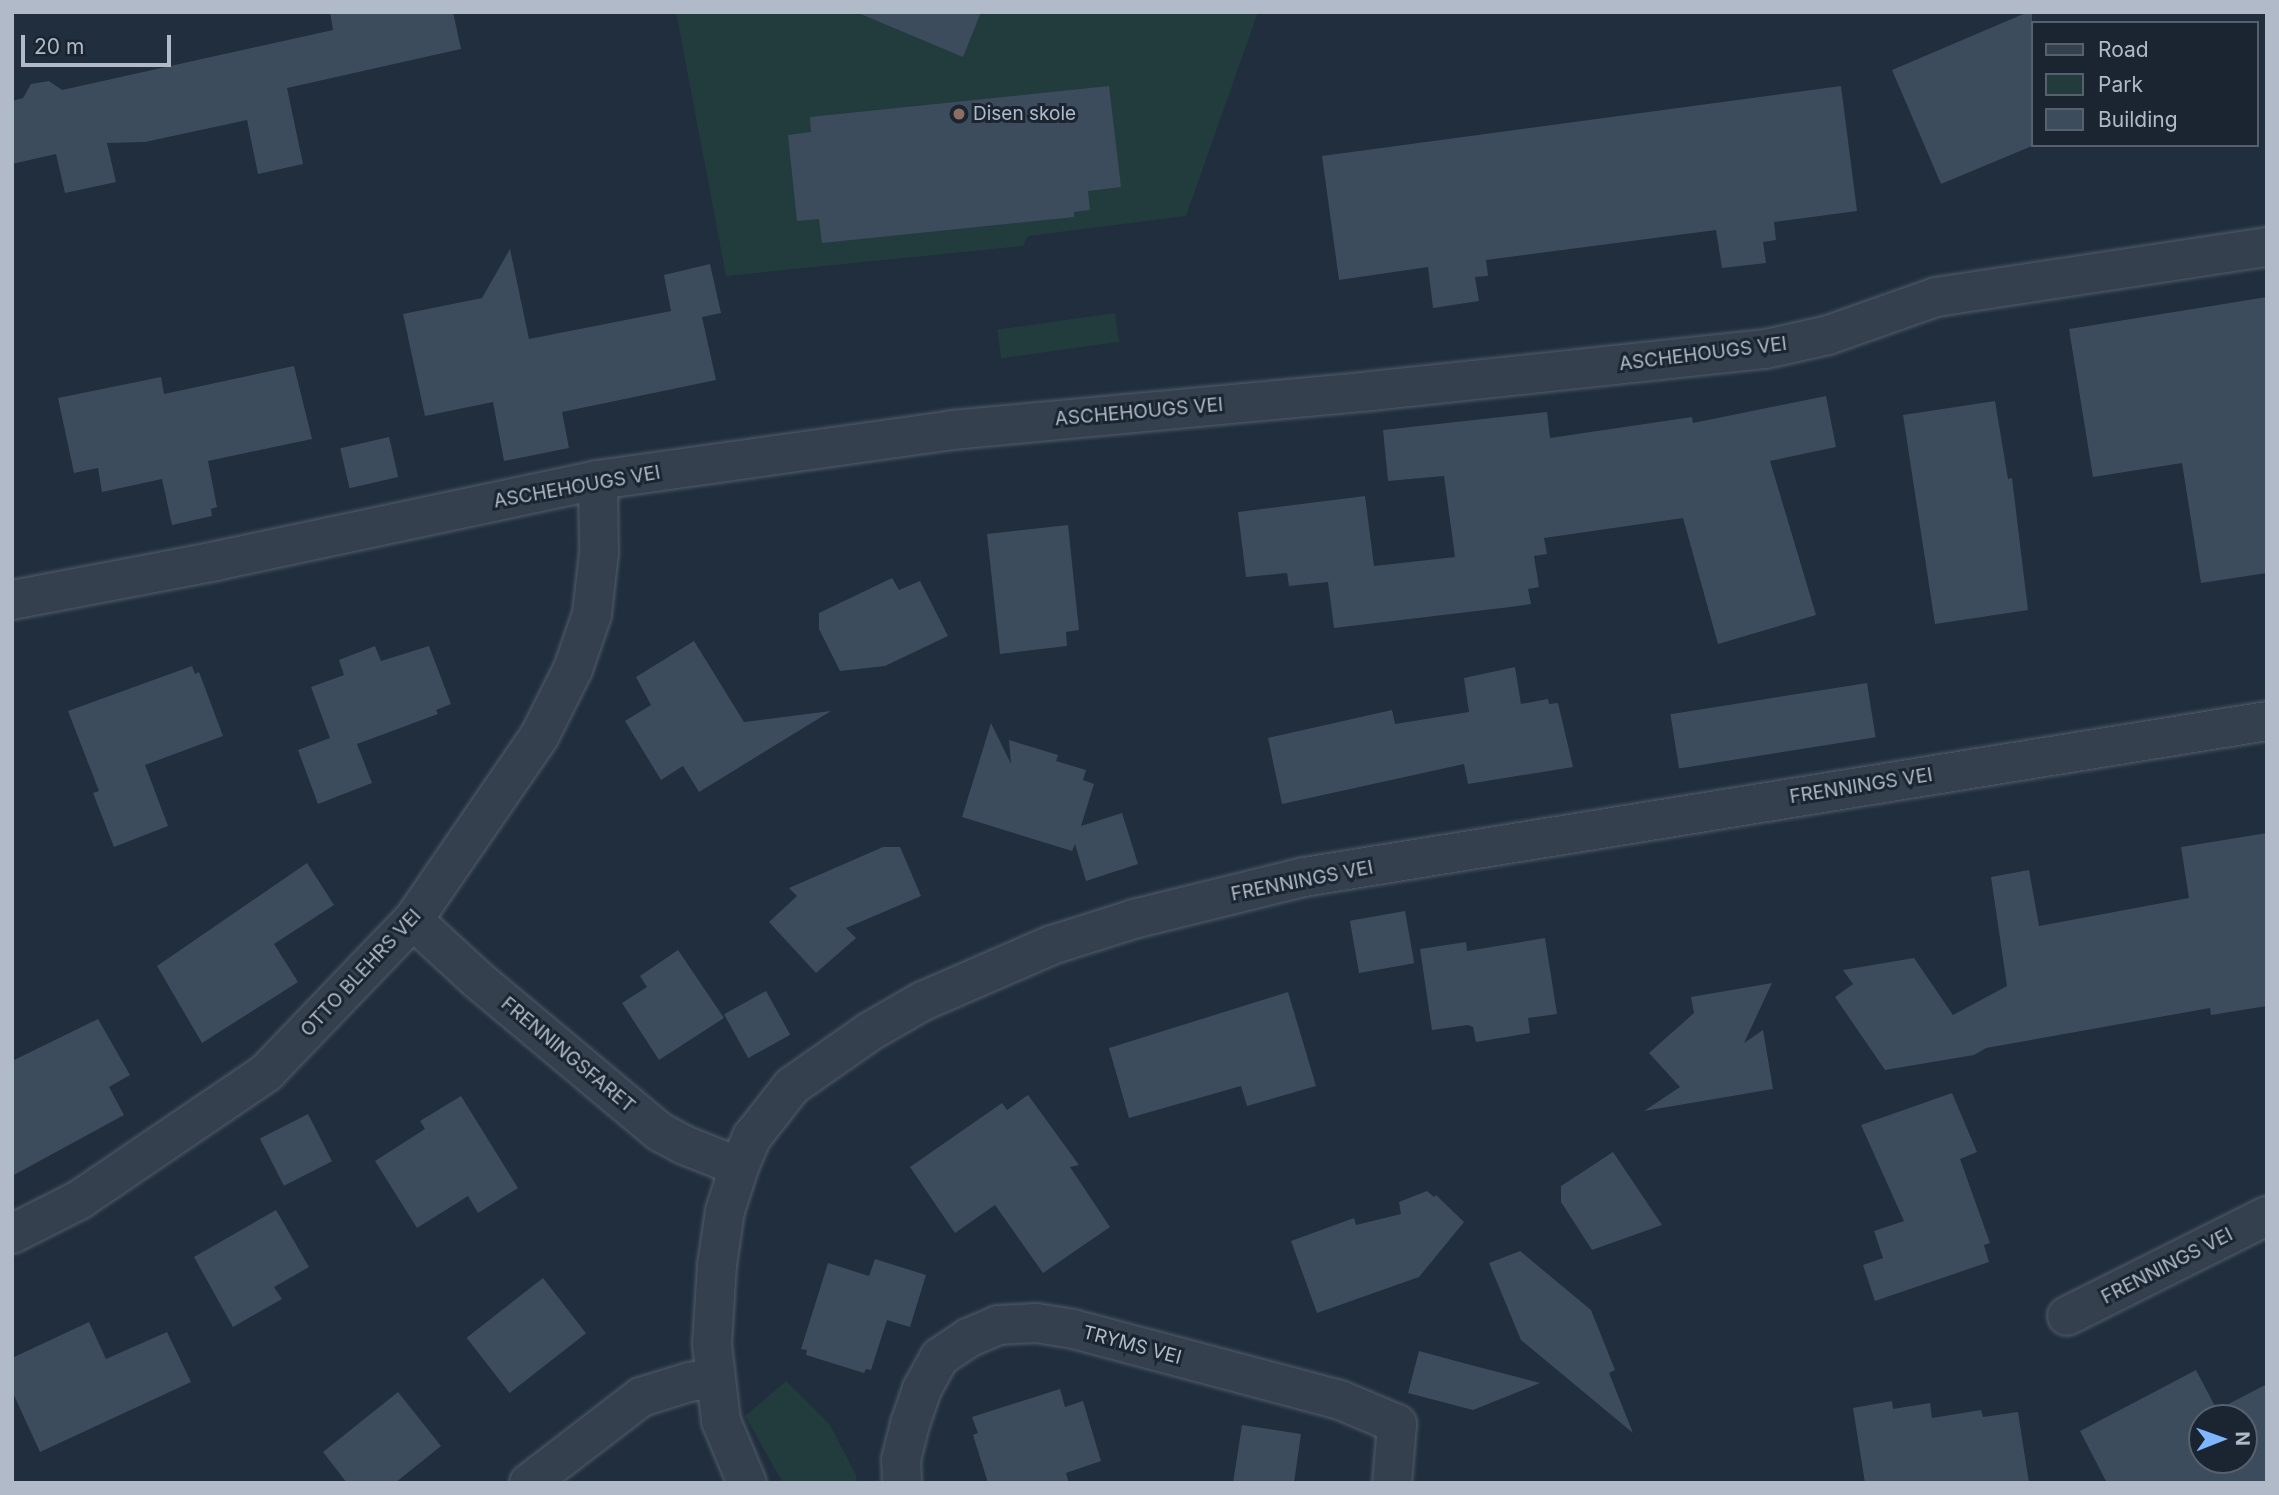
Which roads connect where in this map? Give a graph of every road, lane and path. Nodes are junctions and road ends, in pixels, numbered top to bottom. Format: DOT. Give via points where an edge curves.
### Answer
graph roads {
  1 [pos="2267,247"];
  2 [pos="598,480"];
  3 [pos="12,600"];
  4 [pos="2267,721"];
  5 [pos="413,920"];
  6 [pos="739,1167"];
  7 [pos="2267,1216"];
  8 [pos="12,1234"];
  9 [pos="2067,1316"];
  10 [pos="714,1378"];
  11 [pos="529,1483"];
  12 [pos="747,1483"];
  13 [pos="902,1483"];
  14 [pos="1392,1483"];
  1 -- 2 [label="street, ASCHEHOUGS VEI" via="1936,297 1828,335 1766,349 952,430"];
  2 -- 3 [label="street, ASCHEHOUGS VEI"];
  2 -- 5 [label="street, OTTO BLEHRS VEI" via="599,553 592,614 573,669 538,737"];
  4 -- 6 [label="street, FRENNINGS VEI" via="1304,877 1134,919 981,974 923,1000 869,1032 792,1086 752,1137"];
  5 -- 6 [label="street, FRENNINGSFARET" via="660,1132"];
  5 -- 8 [label="street, OTTO BLEHRS VEI" via="267,1072 79,1200"];
  6 -- 10 [label="street, FRENNINGS VEI" via="725,1211 717,1265"];
  7 -- 9 [label="street, FRENNINGS VEI"];
  10 -- 11 [label="street" via="641,1397"];
  10 -- 12 [label="street, FRENNINGS VEI" via="721,1421"];
  13 -- 14 [label="street, TRYMS VEI" via="901,1460 910,1424 922,1388 940,1357 998,1325 1036,1323 1339,1400 1397,1424"];
}
